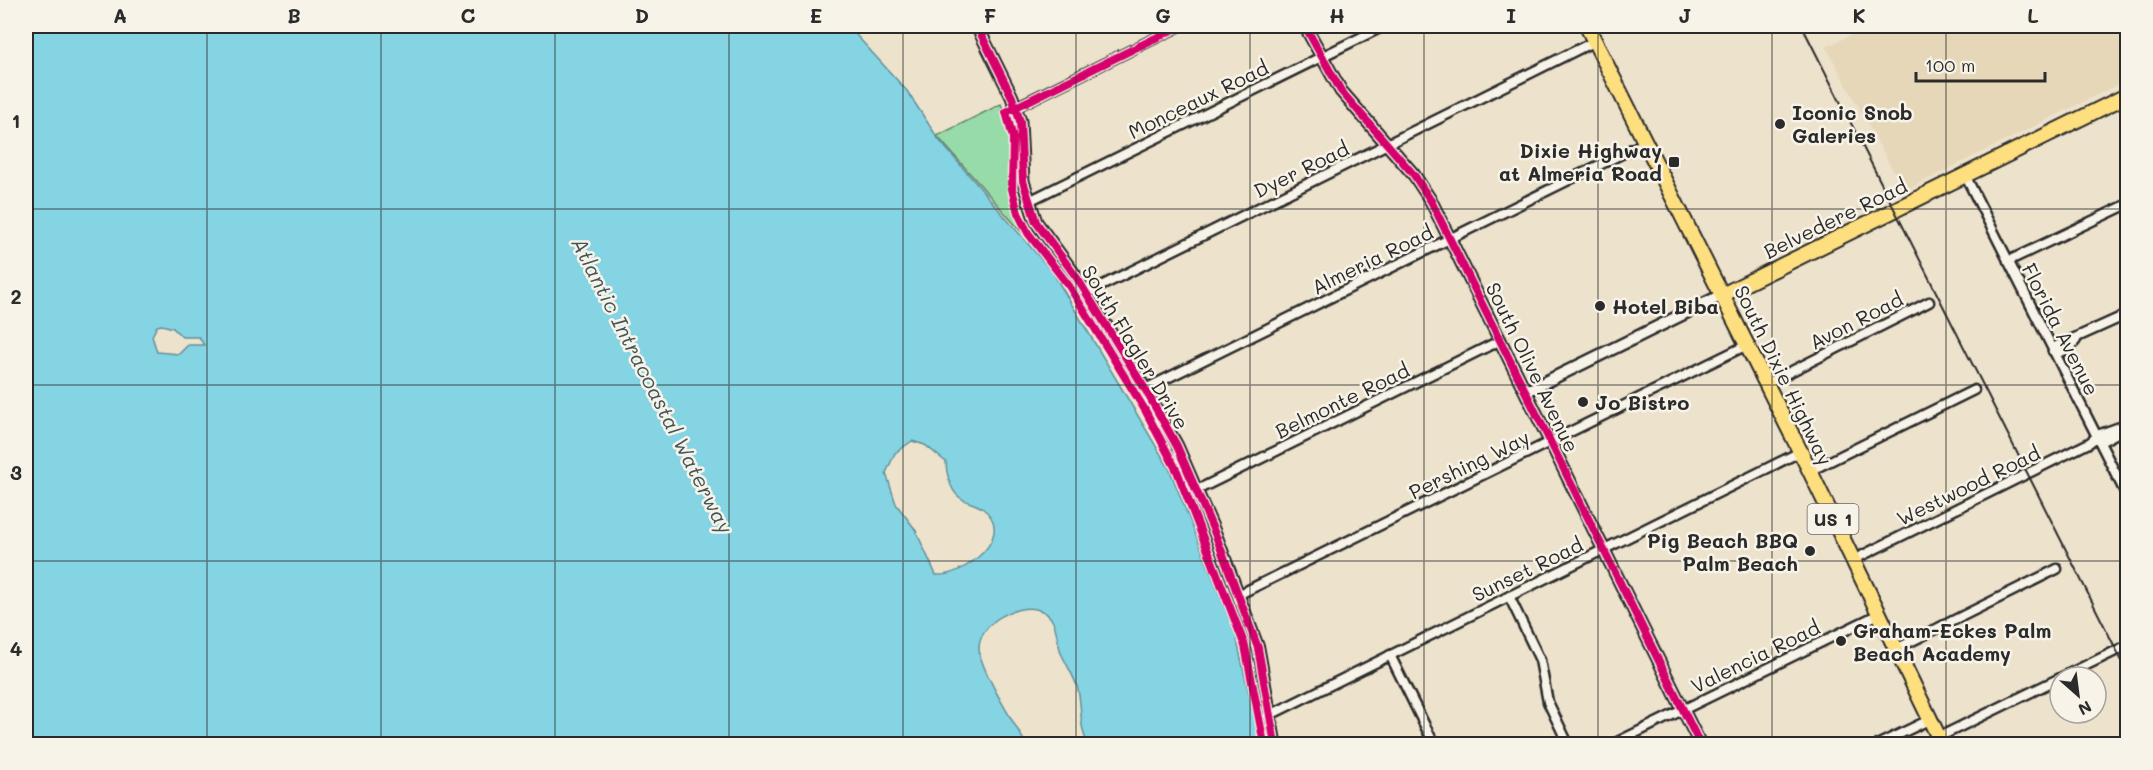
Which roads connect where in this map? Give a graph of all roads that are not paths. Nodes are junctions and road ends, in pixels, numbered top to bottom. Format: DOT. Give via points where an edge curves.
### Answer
graph roads {
  1 [pos="977,26"];
  2 [pos="1180,26"];
  3 [pos="1305,26"];
  4 [pos="1384,26"];
  5 [pos="1587,26"];
  6 [pos="1595,41"];
  7 [pos="1320,57"];
  8 [pos="2127,95"];
  9 [pos="1016,107"];
  10 [pos="1646,142"];
  11 [pos="1387,145"];
  12 [pos="1965,175"];
  13 [pos="1027,202"];
  14 [pos="2127,204"];
  15 [pos="1451,238"];
  16 [pos="2009,264"];
  17 [pos="1087,293"];
  18 [pos="1722,295"];
  19 [pos="1929,302"];
  20 [pos="2127,314"];
  21 [pos="1502,340"];
  22 [pos="1747,345"];
  23 [pos="2053,351"];
  24 [pos="1766,384"];
  25 [pos="1145,389"];
  26 [pos="1974,390"];
  27 [pos="1527,391"];
  28 [pos="2123,426"];
  29 [pos="2097,439"];
  30 [pos="1551,442"];
  31 [pos="1800,452"];
  32 [pos="1810,471"];
  33 [pos="1197,490"];
  34 [pos="2127,498"];
  35 [pos="1604,549"];
  36 [pos="1853,560"];
  37 [pos="2057,569"];
  38 [pos="1238,595"];
  39 [pos="1509,596"];
  40 [pos="1879,614"];
  41 [pos="2127,645"];
  42 [pos="1896,649"];
  43 [pos="1390,655"];
  44 [pos="2086,665"];
  45 [pos="2048,684"];
  46 [pos="1683,710"];
  47 [pos="1268,716"];
  48 [pos="1930,719"];
  49 [pos="1941,741"];
  50 [pos="1275,744"];
  51 [pos="1434,744"];
  52 [pos="1568,744"];
  53 [pos="1613,744"];
  54 [pos="1700,744"];
  55 [pos="1879,744"];
  1 -- 9 [label="street, South Flagler Drive"];
  2 -- 9 [label="street"];
  3 -- 7 [label="street, South Olive Avenue"];
  4 -- 7 [label="street, Monceaux Road"];
  5 -- 6 [label="main road, South Dixie Highway / US 1"];
  6 -- 10 [label="main road, South Dixie Highway / US 1"];
  6 -- 11 [label="street, Dyer Road"];
  7 -- 11 [label="street, South Olive Avenue" via="1346,98"];
  7 -- 13 [label="street, Monceaux Road"];
  8 -- 12 [label="main road, Belvedere Road"];
  9 -- 13 [label="street, South Flagler Drive" via="1023,136"];
  10 -- 15 [label="street, Almeria Road"];
  10 -- 18 [label="main road, South Dixie Highway / US 1"];
  11 -- 15 [label="street, South Olive Avenue" via="1424,188"];
  11 -- 17 [label="street, Dyer Road"];
  12 -- 16 [label="street, Florida Avenue"];
  12 -- 18 [label="main road, Belvedere Road"];
  13 -- 17 [label="street, South Flagler Drive" via="1043,234"];
  14 -- 16 [label="street"];
  15 -- 21 [label="street, South Olive Avenue"];
  15 -- 25 [label="street, Almeria Road"];
  16 -- 23 [label="street, Florida Avenue"];
  17 -- 25 [label="street, South Flagler Drive"];
  18 -- 22 [label="main road, South Dixie Highway / US 1"];
  18 -- 27 [label="street, Belvedere Road"];
  19 -- 24 [label="street, Avon Road"];
  20 -- 23 [label="street" via="2076,339 2068,349"];
  21 -- 27 [label="street, South Olive Avenue"];
  21 -- 33 [label="street, Belmonte Road"];
  22 -- 24 [label="main road, South Dixie Highway / US 1"];
  22 -- 30 [label="street, Pershing Way"];
  23 -- 29 [label="street, Florida Avenue"];
  24 -- 31 [label="main road, South Dixie Highway / US 1"];
  25 -- 33 [label="street, South Flagler Drive"];
  26 -- 32 [label="street"];
  27 -- 30 [label="street, South Olive Avenue"];
  28 -- 29 [label="street, Westwood Road" via="2104,440"];
  29 -- 34 [label="street, Florida Avenue"];
  29 -- 36 [label="street, Westwood Road"];
  30 -- 35 [label="street, South Olive Avenue"];
  30 -- 38 [label="street, Pershing Way"];
  31 -- 32 [label="main road, South Dixie Highway / US 1"];
  31 -- 35 [label="street, Sunset Road"];
  32 -- 36 [label="main road, South Dixie Highway / US 1"];
  33 -- 38 [label="street, South Flagler Drive"];
  35 -- 39 [label="street, Sunset Road"];
  35 -- 46 [label="street, South Olive Avenue"];
  36 -- 40 [label="main road, South Dixie Highway / US 1"];
  37 -- 42 [label="street"];
  38 -- 47 [label="street, South Flagler Drive" via="1258,648"];
  39 -- 43 [label="street, Sunset Road"];
  39 -- 52 [label="street" via="1540,660 1548,702"];
  40 -- 42 [label="main road, South Dixie Highway / US 1"];
  40 -- 46 [label="street, Valencia Road"];
  41 -- 44 [label="street"];
  42 -- 48 [label="main road, South Dixie Highway / US 1"];
  43 -- 47 [label="street, Sunset Road"];
  43 -- 51 [label="street"];
  45 -- 49 [label="street"];
  46 -- 53 [label="street, Valencia Road"];
  46 -- 54 [label="street, South Olive Avenue"];
  47 -- 50 [label="street, South Flagler Drive"];
  48 -- 49 [label="main road, South Dixie Highway / US 1"];
  48 -- 55 [label="street"];
}
